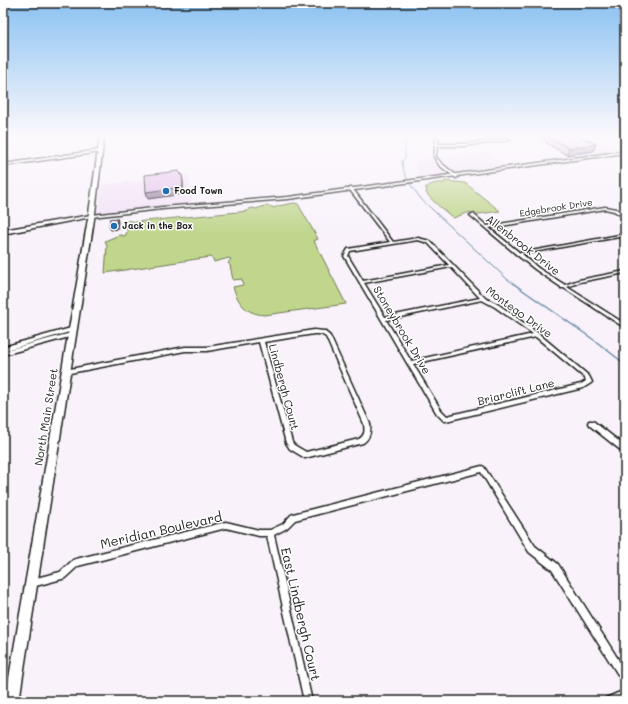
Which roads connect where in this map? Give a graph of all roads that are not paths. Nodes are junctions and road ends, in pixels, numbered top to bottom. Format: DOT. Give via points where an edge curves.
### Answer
graph roads {
  1 [pos="98,169"];
  2 [pos="446,169"];
  3 [pos="507,169"];
  4 [pos="455,176"];
  5 [pos="352,190"];
  6 [pos="472,215"];
  7 [pos="625,217"];
  8 [pos="91,218"];
  9 [pos="487,227"];
  10 [pos="3,232"];
  11 [pos="3,235"];
  12 [pos="625,235"];
  13 [pos="392,243"];
  14 [pos="518,254"];
  15 [pos="451,266"];
  16 [pos="625,272"];
  17 [pos="362,282"];
  18 [pos="564,286"];
  19 [pos="483,299"];
  20 [pos="625,318"];
  21 [pos="383,319"];
  22 [pos="619,321"];
  23 [pos="625,326"];
  24 [pos="71,333"];
  25 [pos="537,335"];
  26 [pos="261,341"];
  27 [pos="3,349"];
  28 [pos="3,353"];
  29 [pos="410,363"];
  30 [pos="65,372"];
  31 [pos="589,382"];
  32 [pos="446,419"];
  33 [pos="591,423"];
  34 [pos="625,450"];
  35 [pos="270,533"];
  36 [pos="31,583"];
  37 [pos="625,678"];
  38 [pos="625,694"];
  39 [pos="12,701"];
  40 [pos="308,701"];
  41 [pos="609,701"];
  1 -- 8 [label="main road, North Main Street"];
  2 -- 4 [label="street"];
  3 -- 4 [label="main road"];
  4 -- 5 [label="main road"];
  5 -- 8 [label="main road" via="251,205"];
  5 -- 13 [label="street"];
  6 -- 9 [label="street, Allenbrook Drive"];
  7 -- 9 [label="street, Edgebrook Drive" via="615,210 605,208"];
  8 -- 10 [label="main road"];
  8 -- 11 [label="main road"];
  8 -- 24 [label="main road, North Main Street"];
  9 -- 14 [label="street, Allenbrook Drive"];
  12 -- 14 [label="street"];
  13 -- 15 [label="street, Montego Drive" via="421,239 429,242"];
  13 -- 17 [label="street, Stoneybrook Drive" via="349,250 346,256"];
  14 -- 18 [label="street, Allenbrook Drive"];
  15 -- 17 [label="street"];
  15 -- 19 [label="street, Montego Drive"];
  16 -- 18 [label="street"];
  17 -- 21 [label="street, Stoneybrook Drive"];
  18 -- 22 [label="street, Allenbrook Drive"];
  19 -- 21 [label="street"];
  19 -- 25 [label="street, Montego Drive"];
  20 -- 22 [label="street"];
  21 -- 29 [label="street, Stoneybrook Drive"];
  22 -- 23 [label="street, Allenbrook Drive"];
  24 -- 27 [label="street"];
  24 -- 28 [label="street"];
  24 -- 30 [label="main road, North Main Street"];
  25 -- 29 [label="street"];
  25 -- 31 [label="street, Montego Drive" via="587,377"];
  26 -- 26 [label="street, Lindbergh Court" via="292,447 305,455 361,441 366,437 367,424 328,336 322,332 314,332"];
  26 -- 30 [label="street" via="207,349 185,349"];
  29 -- 32 [label="street, Stoneybrook Drive" via="439,412"];
  30 -- 36 [label="main road, North Main Street"];
  31 -- 32 [label="street, Briarclift Lane" via="582,386"];
  33 -- 34 [label="street"];
  35 -- 36 [label="street, Meridian Boulevard" via="226,525 76,563 62,575"];
  35 -- 37 [label="street" via="285,526 292,517 482,469 532,549 555,567"];
  35 -- 40 [label="street, East Lindbergh Court"];
  36 -- 39 [label="main road, North Main Street"];
  38 -- 41 [label="street"];
}
